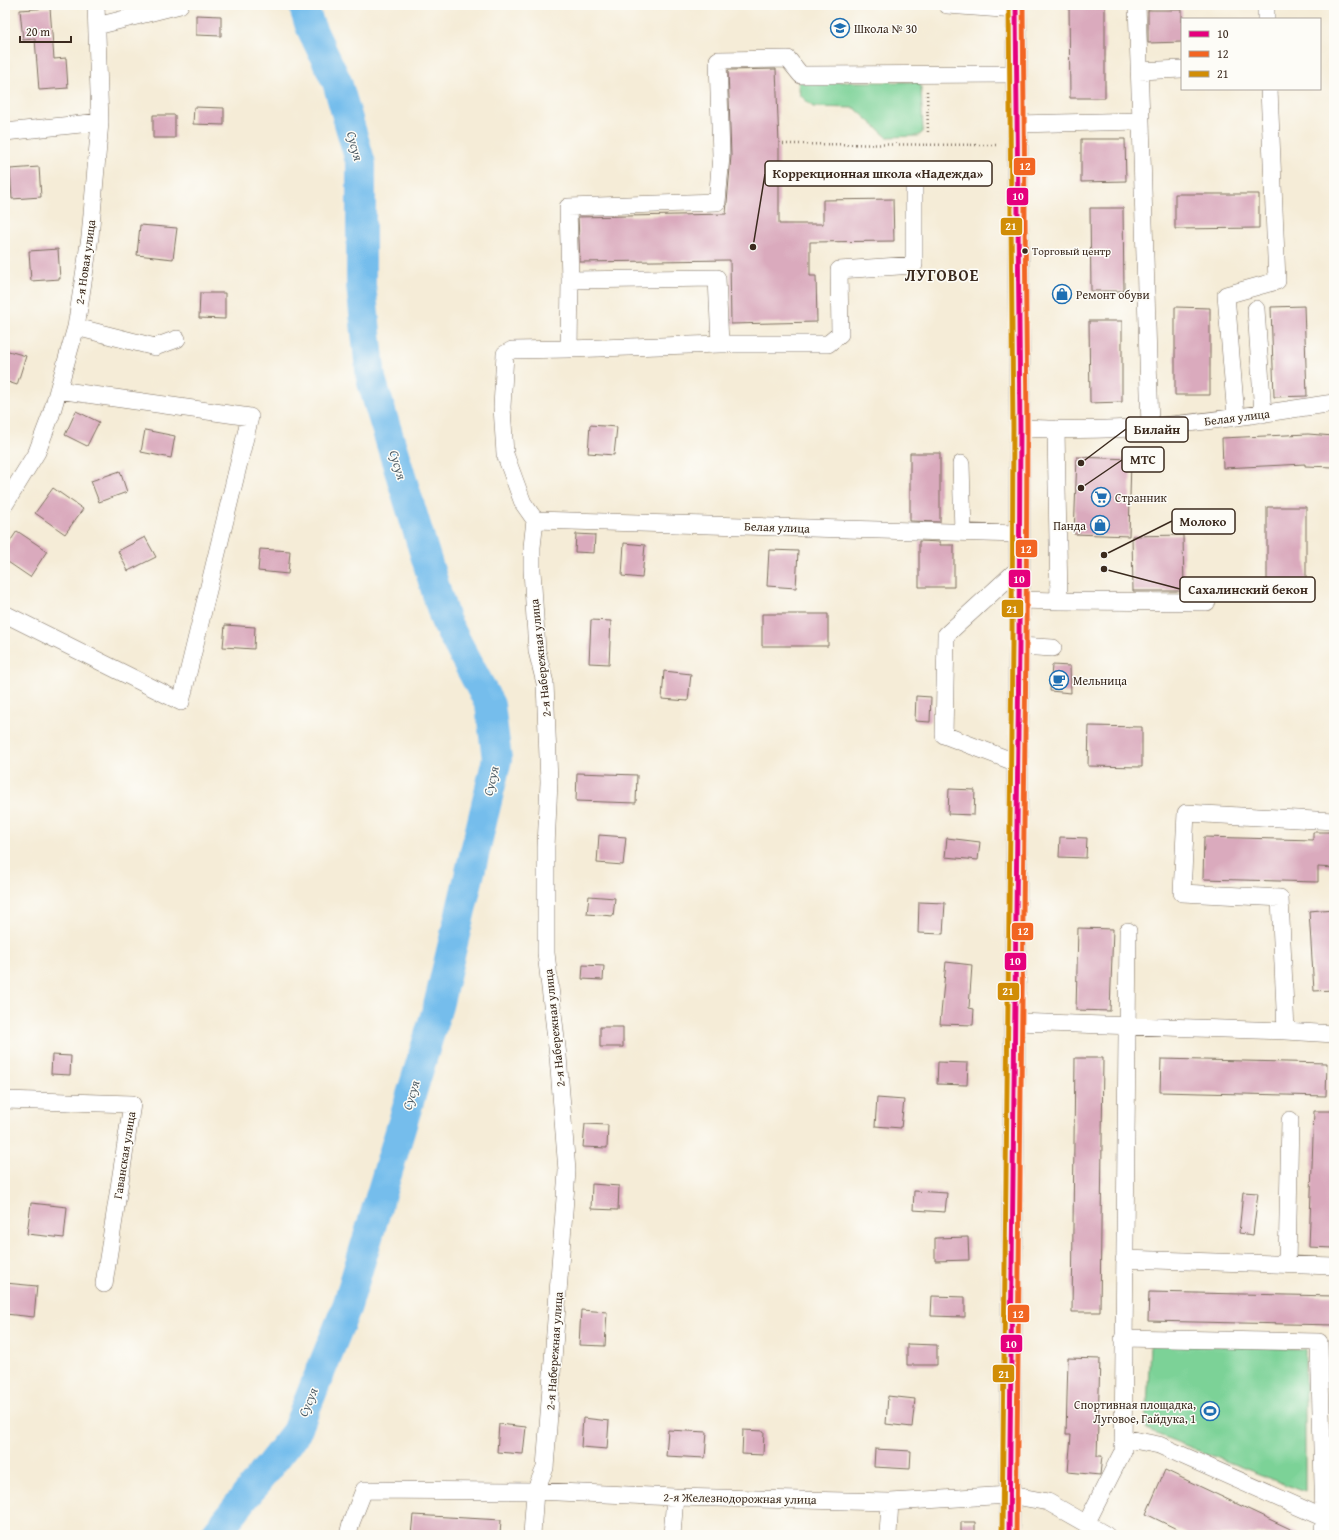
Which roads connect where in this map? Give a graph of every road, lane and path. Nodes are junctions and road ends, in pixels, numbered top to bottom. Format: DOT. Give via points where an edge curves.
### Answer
graph roads {
  1 [pos="96,5"];
  2 [pos="180,5"];
  3 [pos="947,5"];
  4 [pos="1137,5"];
  5 [pos="1266,5"];
  6 [pos="1016,7"];
  7 [pos="1266,18"];
  8 [pos="97,26"];
  9 [pos="792,64"];
  10 [pos="1181,69"];
  11 [pos="1139,71"];
  12 [pos="927,74"];
  13 [pos="1017,74"];
  14 [pos="789,81"];
  15 [pos="1269,90"];
  16 [pos="1141,121"];
  17 [pos="100,122"];
  18 [pos="1017,124"];
  19 [pos="5,132"];
  20 [pos="928,133"];
  21 [pos="779,144"];
  22 [pos="1017,146"];
  23 [pos="914,189"];
  24 [pos="570,280"];
  25 [pos="1256,309"];
  26 [pos="76,327"];
  27 [pos="177,339"];
  28 [pos="720,344"];
  29 [pos="569,350"];
  30 [pos="58,390"];
  31 [pos="1334,403"];
  32 [pos="1263,414"];
  33 [pos="1236,417"];
  34 [pos="1150,427"];
  35 [pos="1020,428"];
  36 [pos="1056,429"];
  37 [pos="961,464"];
  38 [pos="5,504"];
  39 [pos="535,520"];
  40 [pos="963,532"];
  41 [pos="1019,534"];
  42 [pos="1018,569"];
  43 [pos="1018,600"];
  44 [pos="1060,601"];
  45 [pos="1207,602"];
  46 [pos="5,614"];
  47 [pos="1019,646"];
  48 [pos="1053,648"];
  49 [pos="1017,764"];
  50 [pos="1334,822"];
  51 [pos="1128,931"];
  52 [pos="1016,1022"];
  53 [pos="1126,1026"];
  54 [pos="1286,1032"];
  55 [pos="1334,1034"];
  56 [pos="5,1100"];
  57 [pos="1290,1120"];
  58 [pos="1124,1259"];
  59 [pos="1287,1264"];
  60 [pos="1334,1266"];
  61 [pos="104,1284"];
  62 [pos="1123,1338"];
  63 [pos="1123,1438"];
  64 [pos="535,1491"];
  65 [pos="1010,1494"];
  66 [pos="675,1497"];
  67 [pos="890,1502"];
  68 [pos="1324,1518"];
  69 [pos="1086,1524"];
  70 [pos="348,1535"];
  71 [pos="532,1535"];
  72 [pos="672,1535"];
  73 [pos="888,1535"];
  74 [pos="1010,1535"];
  75 [pos="1106,1535"];
  76 [pos="1323,1535"];
  1 -- 8 [label="street, 2-я Новая улица"];
  2 -- 8 [label="street"];
  3 -- 6 [label="street"];
  4 -- 11 [label="street"];
  5 -- 7 [label="street"];
  6 -- 13 [label="main road"];
  8 -- 17 [label="street, 2-я Новая улица"];
  9 -- 12 [label="street" via="801,75"];
  9 -- 14 [label="street"];
  9 -- 24 [label="street" via="788,60 718,60 721,156 717,202 568,207"];
  10 -- 11 [label="street"];
  11 -- 16 [label="street"];
  12 -- 13 [label="street"];
  12 -- 20 [label="path"];
  13 -- 18 [label="main road"];
  15 -- 33 [label="street" via="1277,281 1226,295"];
  16 -- 18 [label="street"];
  16 -- 34 [label="street"];
  17 -- 19 [label="street"];
  17 -- 26 [label="street, 2-я Новая улица" via="90,237"];
  18 -- 22 [label="main road"];
  21 -- 22 [label="path"];
  22 -- 35 [label="main road"];
  23 -- 28 [label="street" via="914,265 839,270 840,334 828,344"];
  24 -- 28 [label="street" via="717,278"];
  24 -- 29 [label="street"];
  25 -- 32 [label="street"];
  26 -- 27 [label="street" via="155,347"];
  26 -- 30 [label="street, 2-я Новая улица"];
  28 -- 29 [label="street"];
  29 -- 39 [label="street" via="512,350 505,354 502,407 505,454 523,504"];
  30 -- 38 [label="street, 2-я Новая улица" via="37,452"];
  30 -- 46 [label="street" via="250,417 181,702"];
  31 -- 32 [label="street, Белая улица"];
  32 -- 33 [label="street, Белая улица"];
  33 -- 34 [label="street, Белая улица"];
  34 -- 36 [label="street, Белая улица"];
  35 -- 36 [label="street, Белая улица"];
  35 -- 41 [label="main road"];
  36 -- 44 [label="street"];
  37 -- 40 [label="street"];
  39 -- 40 [label="street, Белая улица"];
  39 -- 64 [label="street, 2-я Набережная улица" via="532,570 537,651 545,683 549,782 546,953 558,1056 567,1171 545,1468"];
  40 -- 41 [label="street, Белая улица"];
  41 -- 42 [label="main road"];
  42 -- 43 [label="main road"];
  42 -- 49 [label="street" via="946,635 944,735"];
  43 -- 44 [label="street"];
  43 -- 47 [label="main road"];
  44 -- 45 [label="street"];
  47 -- 48 [label="street"];
  47 -- 49 [label="main road"];
  49 -- 52 [label="main road"];
  50 -- 54 [label="street" via="1186,813 1182,893 1280,898"];
  51 -- 53 [label="street"];
  52 -- 53 [label="street"];
  52 -- 65 [label="main road"];
  53 -- 54 [label="street"];
  53 -- 58 [label="street"];
  54 -- 55 [label="street"];
  56 -- 61 [label="street, Гаванская улица" via="132,1104"];
  57 -- 59 [label="street"];
  58 -- 59 [label="street"];
  58 -- 62 [label="street"];
  59 -- 60 [label="street"];
  62 -- 63 [label="street"];
  62 -- 68 [label="street" via="1319,1342"];
  63 -- 68 [label="street" via="1159,1445"];
  63 -- 69 [label="street" via="1123,1451"];
  64 -- 66 [label="street, 2-я Железнодорожная улица"];
  64 -- 70 [label="street, 2-я Железнодорожная улица" via="364,1490"];
  64 -- 71 [label="street, 2-я Набережная улица"];
  65 -- 67 [label="street, 2-я Железнодорожная улица"];
  65 -- 69 [label="street, 2-я Железнодорожная улица" via="1048,1502"];
  65 -- 74 [label="main road"];
  66 -- 67 [label="street, 2-я Железнодорожная улица"];
  66 -- 72 [label="street"];
  67 -- 73 [label="street"];
  68 -- 76 [label="street"];
  69 -- 75 [label="street, 2-я Железнодорожная улица"];
}
